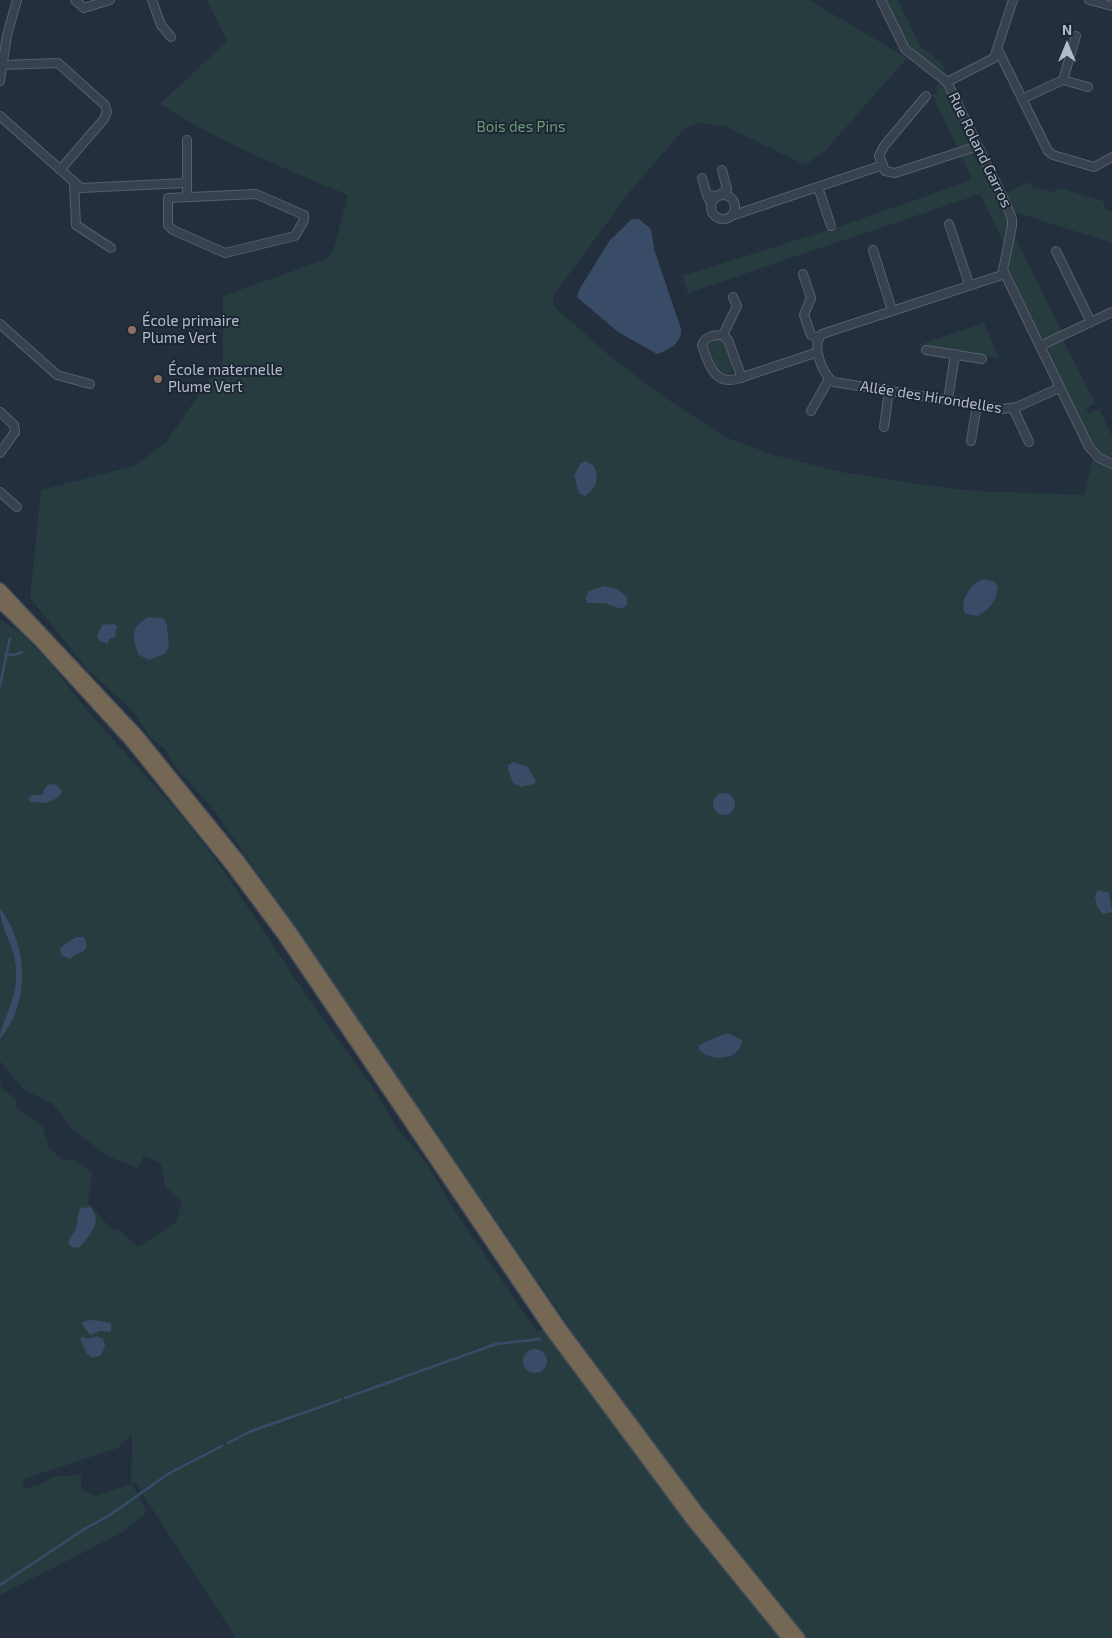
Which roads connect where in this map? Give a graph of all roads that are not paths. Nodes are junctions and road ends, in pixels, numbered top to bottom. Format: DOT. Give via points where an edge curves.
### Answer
graph roads {
  1 [pos="17,0"];
  2 [pos="75,0"];
  3 [pos="110,0"];
  4 [pos="152,0"];
  5 [pos="880,0"];
  6 [pos="1011,0"];
  7 [pos="1089,0"];
  8 [pos="1112,6"];
  9 [pos="1076,36"];
  10 [pos="171,37"];
  11 [pos="998,50"];
  12 [pos="2,65"];
  13 [pos="1063,80"];
  14 [pos="0,81"];
  15 [pos="947,82"];
  16 [pos="1088,87"];
  17 [pos="926,96"];
  18 [pos="1022,99"];
  19 [pos="0,116"];
  20 [pos="188,140"];
  21 [pos="978,146"];
  22 [pos="1112,157"];
  23 [pos="883,165"];
  24 [pos="60,170"];
  25 [pos="722,170"];
  26 [pos="702,178"];
  27 [pos="186,183"];
  28 [pos="74,184"];
  29 [pos="167,184"];
  30 [pos="818,187"];
  31 [pos="707,195"];
  32 [pos="719,196"];
  33 [pos="187,197"];
  34 [pos="168,198"];
  35 [pos="711,204"];
  36 [pos="731,216"];
  37 [pos="950,224"];
  38 [pos="831,226"];
  39 [pos="111,248"];
  40 [pos="873,250"];
  41 [pos="1056,251"];
  42 [pos="803,274"];
  43 [pos="1005,274"];
  44 [pos="969,284"];
  45 [pos="733,297"];
  46 [pos="892,310"];
  47 [pos="1112,312"];
  48 [pos="1091,322"];
  49 [pos="0,324"];
  50 [pos="723,335"];
  51 [pos="818,338"];
  52 [pos="1040,346"];
  53 [pos="926,350"];
  54 [pos="818,352"];
  55 [pos="955,354"];
  56 [pos="982,358"];
  57 [pos="742,378"];
  58 [pos="829,379"];
  59 [pos="90,384"];
  60 [pos="1059,388"];
  61 [pos="889,391"];
  62 [pos="948,400"];
  63 [pos="977,405"];
  64 [pos="1014,408"];
  65 [pos="810,411"];
  66 [pos="0,412"];
  67 [pos="884,427"];
  68 [pos="971,441"];
  69 [pos="1029,442"];
  70 [pos="0,454"];
  71 [pos="1112,464"];
  72 [pos="0,492"];
  73 [pos="17,507"];
  74 [pos="0,589"];
  75 [pos="0,602"];
  76 [pos="788,1638"];
  77 [pos="800,1638"];
  1 -- 12 [label="street"];
  2 -- 3 [label="street" via="84,8"];
  4 -- 10 [label="street" via="161,25"];
  5 -- 15 [label="street, Rue Roland Garros" via="905,49"];
  6 -- 11 [label="street"];
  7 -- 8 [label="street"];
  9 -- 13 [label="street"];
  11 -- 15 [label="street" via="994,58"];
  11 -- 18 [label="street"];
  12 -- 14 [label="street"];
  12 -- 24 [label="street" via="58,64 105,105 104,119"];
  13 -- 16 [label="street"];
  13 -- 18 [label="street"];
  15 -- 21 [label="street, Rue Roland Garros"];
  17 -- 23 [label="street" via="884,146 879,156"];
  18 -- 22 [label="street" via="1053,155 1094,167"];
  19 -- 24 [label="street"];
  20 -- 27 [label="street"];
  21 -- 23 [label="street" via="895,173 885,171"];
  21 -- 43 [label="street, Rue Roland Garros" via="1012,219 1003,265"];
  23 -- 30 [label="street"];
  24 -- 28 [label="street"];
  25 -- 32 [label="street" via="728,185"];
  26 -- 31 [label="street"];
  27 -- 29 [label="street"];
  27 -- 33 [label="street"];
  28 -- 29 [label="street" via="81,188"];
  28 -- 39 [label="street" via="76,226"];
  29 -- 34 [label="street"];
  30 -- 36 [label="street"];
  30 -- 38 [label="street"];
  31 -- 32 [label="street"];
  31 -- 35 [label="street"];
  32 -- 35 [label="street"];
  32 -- 36 [label="street" via="727,196 733,201 735,209"];
  33 -- 34 [label="street"];
  33 -- 34 [label="street" via="256,194 300,212 304,220 294,237 223,252 170,228"];
  35 -- 36 [label="street" via="715,216 723,219"];
  37 -- 44 [label="street"];
  40 -- 46 [label="street"];
  41 -- 48 [label="street"];
  42 -- 51 [label="street" via="811,298 804,315 811,335"];
  43 -- 44 [label="street"];
  43 -- 52 [label="street, Rue Roland Garros"];
  44 -- 46 [label="street"];
  45 -- 50 [label="street" via="736,306"];
  46 -- 51 [label="street"];
  47 -- 48 [label="street"];
  48 -- 52 [label="street"];
  49 -- 59 [label="street" via="57,375"];
  50 -- 57 [label="street" via="728,340"];
  50 -- 57 [label="street" via="708,337 702,345 710,369 722,379"];
  51 -- 54 [label="street"];
  52 -- 60 [label="street, Rue Roland Garros"];
  53 -- 55 [label="street"];
  54 -- 57 [label="street"];
  54 -- 58 [label="street"];
  55 -- 56 [label="street"];
  55 -- 62 [label="street"];
  58 -- 61 [label="street, Allée des Hirondelles"];
  58 -- 65 [label="street"];
  60 -- 64 [label="street, Allée des Hirondelles"];
  60 -- 71 [label="street, Rue Roland Garros" via="1089,447 1099,458"];
  61 -- 62 [label="street, Allée des Hirondelles"];
  61 -- 67 [label="street"];
  62 -- 63 [label="street, Allée des Hirondelles"];
  63 -- 64 [label="street, Allée des Hirondelles"];
  63 -- 68 [label="street"];
  64 -- 69 [label="street"];
  66 -- 70 [label="street" via="14,425 16,432"];
  72 -- 73 [label="street"];
  74 -- 77 [label="highway" via="137,735 239,861 291,932 566,1336 699,1514"];
  75 -- 76 [label="highway" via="131,741 232,866 300,960 551,1330 692,1520"];
}
